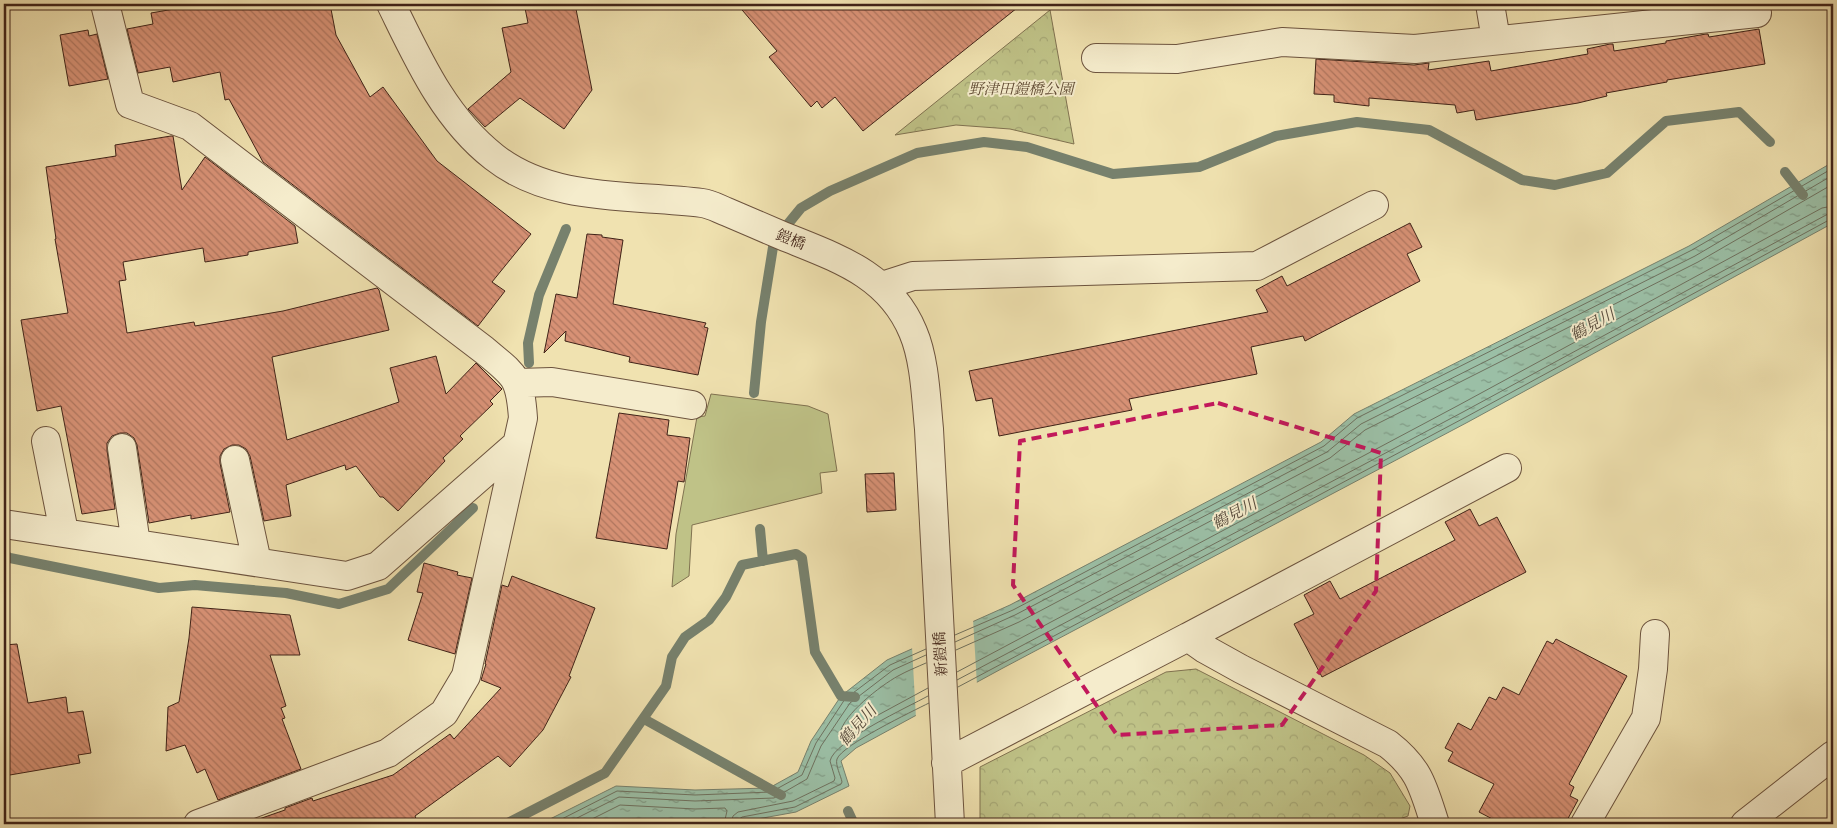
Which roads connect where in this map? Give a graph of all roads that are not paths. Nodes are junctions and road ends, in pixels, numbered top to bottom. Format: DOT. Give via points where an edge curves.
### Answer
graph roads {
  1 [pos="105,4"];
  2 [pos="391,4"];
  3 [pos="1490,4"];
  4 [pos="1757,13"];
  5 [pos="1496,40"];
  6 [pos="1096,58"];
  7 [pos="1374,205"];
  8 [pos="878,283"];
  9 [pos="518,383"];
  10 [pos="692,405"];
  11 [pos="46,441"];
  12 [pos="516,445"];
  13 [pos="122,448"];
  14 [pos="235,460"];
  15 [pos="1507,468"];
  16 [pos="4,524"];
  17 [pos="64,532"];
  18 [pos="136,544"];
  19 [pos="257,562"];
  20 [pos="1655,634"];
  21 [pos="1188,637"];
  22 [pos="1833,755"];
  23 [pos="946,762"];
  24 [pos="1431,823"];
  25 [pos="198,824"];
  26 [pos="950,824"];
  27 [pos="1585,824"];
  28 [pos="1745,824"];
  1 -- 9 [label="street" via="130,104 190,126 484,350 511,372"];
  2 -- 8 [label="street, 鎧橋" via="442,100 467,132 494,157 526,176 562,188 598,194 704,203 835,257"];
  3 -- 5 [label="street"];
  4 -- 5 [label="street"];
  5 -- 6 [label="street" via="1415,49 1282,42 1176,59"];
  7 -- 8 [label="street" via="1257,266 913,276"];
  8 -- 23 [label="street, 新鎧橋" via="902,310 914,333 924,373"];
  9 -- 10 [label="street" via="552,382"];
  9 -- 12 [label="street" via="522,392 523,418"];
  11 -- 17 [label="street"];
  12 -- 19 [label="street" via="378,566 347,576"];
  12 -- 25 [label="street" via="466,676 444,713 388,753"];
  13 -- 18 [label="street"];
  14 -- 19 [label="street"];
  15 -- 21 [label="street"];
  16 -- 17 [label="street"];
  17 -- 18 [label="street"];
  18 -- 19 [label="street"];
  20 -- 27 [label="street" via="1646,718"];
  21 -- 23 [label="street"];
  21 -- 24 [label="street" via="1241,669 1388,744 1405,757 1421,781"];
  22 -- 28 [label="street"];
  23 -- 26 [label="street, 新鎧橋"];
}
